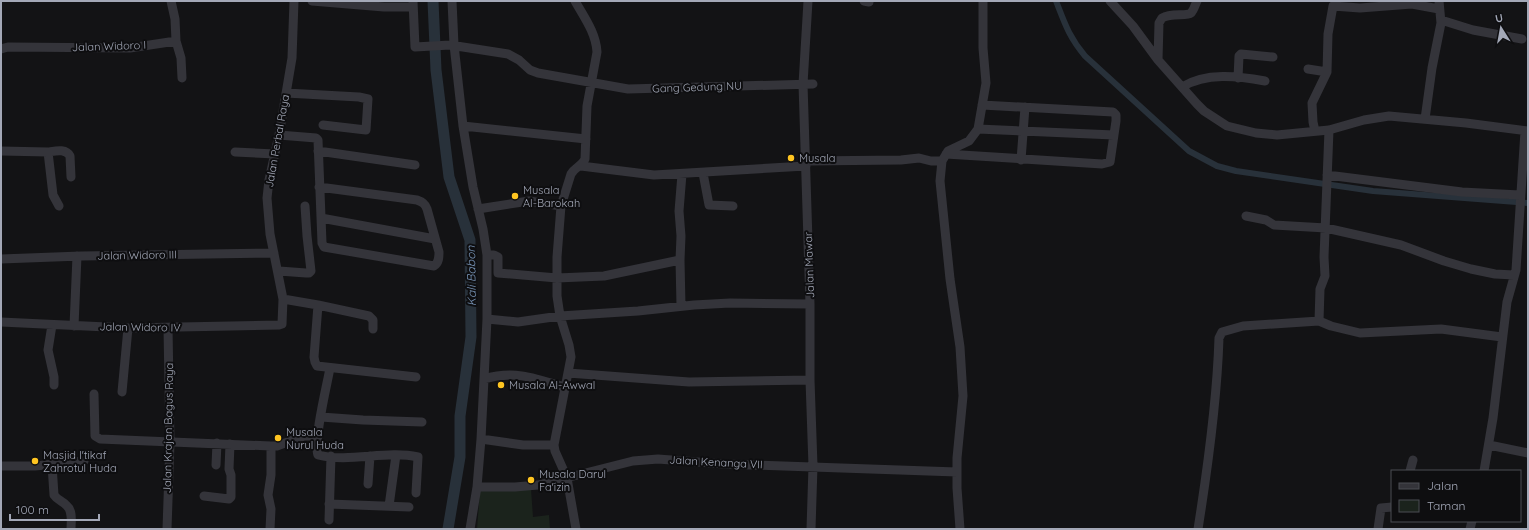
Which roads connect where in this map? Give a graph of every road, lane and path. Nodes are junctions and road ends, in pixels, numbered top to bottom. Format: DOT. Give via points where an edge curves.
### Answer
graph roads {
  1 [pos="171,1"];
  2 [pos="294,1"];
  3 [pos="312,1"];
  4 [pos="452,1"];
  5 [pos="575,1"];
  6 [pos="808,1"];
  7 [pos="983,1"];
  8 [pos="1110,1"];
  9 [pos="1197,1"];
  10 [pos="1333,3"];
  11 [pos="396,4"];
  12 [pos="413,4"];
  13 [pos="1439,5"];
  14 [pos="1441,20"];
  15 [pos="1522,39"];
  16 [pos="176,41"];
  17 [pos="452,45"];
  18 [pos="1,49"];
  19 [pos="1273,57"];
  20 [pos="1158,60"];
  21 [pos="1308,69"];
  22 [pos="1327,72"];
  23 [pos="182,78"];
  24 [pos="1238,78"];
  25 [pos="1265,81"];
  26 [pos="592,84"];
  27 [pos="803,84"];
  28 [pos="813,84"];
  29 [pos="1182,87"];
  30 [pos="286,93"];
  31 [pos="982,105"];
  32 [pos="1025,108"];
  33 [pos="1425,119"];
  34 [pos="323,126"];
  35 [pos="463,126"];
  36 [pos="978,129"];
  37 [pos="1329,130"];
  38 [pos="1024,131"];
  39 [pos="1315,131"];
  40 [pos="1527,131"];
  41 [pos="279,135"];
  42 [pos="1114,136"];
  43 [pos="586,139"];
  44 [pos="1,151"];
  45 [pos="318,151"];
  46 [pos="48,152"];
  47 [pos="235,152"];
  48 [pos="275,154"];
  49 [pos="944,158"];
  50 [pos="1021,160"];
  51 [pos="806,164"];
  52 [pos="415,165"];
  53 [pos="581,166"];
  54 [pos="703,172"];
  55 [pos="682,174"];
  56 [pos="71,177"];
  57 [pos="1327,178"];
  58 [pos="319,188"];
  59 [pos="1520,196"];
  60 [pos="59,206"];
  61 [pos="305,206"];
  62 [pos="561,206"];
  63 [pos="733,206"];
  64 [pos="478,209"];
  65 [pos="1246,216"];
  66 [pos="321,218"];
  67 [pos="1326,228"];
  68 [pos="435,239"];
  69 [pos="1518,240"];
  70 [pos="1528,240"];
  71 [pos="274,253"];
  72 [pos="487,255"];
  73 [pos="77,256"];
  74 [pos="1,259"];
  75 [pos="680,260"];
  76 [pos="279,272"];
  77 [pos="1514,275"];
  78 [pos="558,278"];
  79 [pos="283,299"];
  80 [pos="810,304"];
  81 [pos="318,305"];
  82 [pos="681,306"];
  83 [pos="560,316"];
  84 [pos="487,319"];
  85 [pos="1,322"];
  86 [pos="1319,322"];
  87 [pos="52,325"];
  88 [pos="280,325"];
  89 [pos="74,326"];
  90 [pos="128,328"];
  91 [pos="168,328"];
  92 [pos="373,329"];
  93 [pos="1502,338"];
  94 [pos="330,368"];
  95 [pos="568,373"];
  96 [pos="416,377"];
  97 [pos="484,379"];
  98 [pos="810,380"];
  99 [pos="54,385"];
  100 [pos="564,388"];
  101 [pos="122,392"];
  102 [pos="94,394"];
  103 [pos="321,417"];
  104 [pos="422,422"];
  105 [pos="318,436"];
  106 [pos="481,439"];
  107 [pos="170,442"];
  108 [pos="217,444"];
  109 [pos="230,444"];
  110 [pos="554,445"];
  111 [pos="1489,445"];
  112 [pos="271,446"];
  113 [pos="1528,453"];
  114 [pos="396,455"];
  115 [pos="331,456"];
  116 [pos="370,456"];
  117 [pos="1413,460"];
  118 [pos="84,462"];
  119 [pos="52,465"];
  120 [pos="216,465"];
  121 [pos="1,466"];
  122 [pos="813,466"];
  123 [pos="1410,470"];
  124 [pos="1484,470"];
  125 [pos="958,472"];
  126 [pos="567,478"];
  127 [pos="368,484"];
  128 [pos="477,487"];
  129 [pos="416,492"];
  130 [pos="204,496"];
  131 [pos="329,504"];
  132 [pos="389,506"];
  133 [pos="409,507"];
  134 [pos="1391,507"];
  135 [pos="329,520"];
  136 [pos="71,529"];
  137 [pos="167,529"];
  138 [pos="270,529"];
  139 [pos="470,529"];
  140 [pos="576,529"];
  141 [pos="811,529"];
  142 [pos="960,529"];
  143 [pos="1198,529"];
  144 [pos="1378,529"];
  1 -- 16 [label="street"];
  2 -- 30 [label="street, Jalan Perbal Raya" via="292,58"];
  3 -- 11 [label="street"];
  4 -- 17 [label="street"];
  5 -- 26 [label="street" via="596,44"];
  6 -- 27 [label="street, Jalan Mawar"];
  7 -- 31 [label="street" via="986,83"];
  8 -- 20 [label="street" via="1133,26"];
  9 -- 20 [label="street" via="1189,14 1171,14 1162,18 1159,23"];
  10 -- 13 [label="street" via="1360,8 1412,4"];
  10 -- 22 [label="street" via="1328,34"];
  11 -- 12 [label="street"];
  12 -- 17 [label="street, Gang Gedung NU" via="415,47"];
  13 -- 14 [label="street"];
  14 -- 15 [label="street" via="1472,30"];
  14 -- 33 [label="street"];
  16 -- 18 [label="street, Jalan Widoro I" via="130,48"];
  16 -- 23 [label="street" via="181,58"];
  17 -- 26 [label="street, Gang Gedung NU" via="508,54 534,72"];
  17 -- 35 [label="street"];
  19 -- 24 [label="street" via="1241,54"];
  20 -- 29 [label="street"];
  21 -- 22 [label="street"];
  22 -- 39 [label="street" via="1312,103"];
  24 -- 25 [label="street"];
  24 -- 29 [label="street" via="1201,79"];
  26 -- 27 [label="street, Gang Gedung NU" via="628,89"];
  26 -- 43 [label="street" via="587,106"];
  27 -- 28 [label="street, Gang Gedung NU"];
  27 -- 51 [label="street, Jalan Mawar"];
  29 -- 39 [label="street" via="1204,111 1227,126 1277,135"];
  30 -- 34 [label="street" via="368,99 366,130"];
  30 -- 41 [label="street, Jalan Perbal Raya"];
  31 -- 32 [label="street"];
  31 -- 36 [label="street"];
  32 -- 38 [label="street"];
  32 -- 42 [label="street" via="1113,112 1116,117"];
  33 -- 37 [label="street" via="1380,117"];
  33 -- 40 [label="street"];
  35 -- 43 [label="street"];
  35 -- 64 [label="street"];
  36 -- 38 [label="street"];
  36 -- 49 [label="street" via="970,141 952,148"];
  37 -- 39 [label="street"];
  37 -- 57 [label="street"];
  38 -- 42 [label="street"];
  38 -- 50 [label="street"];
  40 -- 59 [label="street"];
  41 -- 45 [label="street" via="316,138"];
  41 -- 48 [label="street, Jalan Perbal Raya"];
  42 -- 50 [label="street" via="1110,162 1107,164"];
  43 -- 53 [label="street" via="585,159"];
  44 -- 46 [label="street"];
  45 -- 52 [label="street"];
  45 -- 58 [label="street"];
  46 -- 56 [label="street" via="68,153"];
  46 -- 60 [label="street" via="53,195"];
  47 -- 48 [label="street"];
  48 -- 71 [label="street, Jalan Perbal Raya" via="267,198"];
  49 -- 50 [label="street"];
  49 -- 51 [label="street" via="931,161 919,158"];
  49 -- 125 [label="street" via="940,185 960,347 963,396"];
  51 -- 54 [label="street"];
  51 -- 80 [label="street, Jalan Mawar"];
  53 -- 55 [label="street" via="654,175"];
  53 -- 62 [label="street" via="571,174"];
  54 -- 55 [label="street"];
  54 -- 63 [label="street" via="709,205"];
  55 -- 75 [label="street" via="679,211"];
  57 -- 59 [label="street"];
  57 -- 67 [label="street"];
  58 -- 66 [label="street"];
  58 -- 68 [label="street" via="422,201 427,209"];
  59 -- 69 [label="street"];
  61 -- 76 [label="street" via="311,271"];
  62 -- 64 [label="street" via="526,201"];
  62 -- 78 [label="street" via="557,243"];
  64 -- 72 [label="street"];
  65 -- 67 [label="street" via="1274,224"];
  66 -- 68 [label="street"];
  66 -- 68 [label="street" via="322,243 327,248 434,266 439,258"];
  67 -- 77 [label="street" via="1401,245 1471,269"];
  67 -- 86 [label="street" via="1325,276 1320,289"];
  69 -- 70 [label="street"];
  69 -- 77 [label="street"];
  71 -- 73 [label="street, Jalan Widoro III"];
  71 -- 76 [label="street, Jalan Perbal Raya"];
  72 -- 78 [label="street" via="498,257 498,273"];
  72 -- 84 [label="street"];
  73 -- 74 [label="street, Jalan Widoro III"];
  73 -- 89 [label="street"];
  75 -- 78 [label="street" via="604,276"];
  75 -- 82 [label="street"];
  76 -- 79 [label="street, Jalan Perbal Raya"];
  77 -- 93 [label="street"];
  78 -- 83 [label="street"];
  79 -- 81 [label="street"];
  79 -- 88 [label="street, Jalan Perbal Raya" via="284,321"];
  80 -- 82 [label="street" via="730,303"];
  80 -- 98 [label="street, Jalan Mawar"];
  81 -- 92 [label="street" via="369,316 373,320"];
  81 -- 94 [label="street" via="315,362 317,366"];
  82 -- 83 [label="street"];
  83 -- 84 [label="street" via="518,322"];
  83 -- 95 [label="street" via="569,345"];
  84 -- 97 [label="street"];
  85 -- 87 [label="street, Jalan Widoro IV"];
  86 -- 93 [label="street" via="1360,333 1441,329"];
  86 -- 143 [label="street" via="1243,326 1220,334 1212,432"];
  87 -- 89 [label="street, Jalan Widoro IV"];
  87 -- 99 [label="street" via="48,350"];
  88 -- 91 [label="street, Jalan Widoro IV"];
  89 -- 90 [label="street, Jalan Widoro IV"];
  90 -- 91 [label="street, Jalan Widoro IV"];
  90 -- 101 [label="street"];
  91 -- 107 [label="street, Jalan Krajan Bagus Raya"];
  93 -- 111 [label="street"];
  94 -- 96 [label="street"];
  94 -- 103 [label="street"];
  95 -- 98 [label="street" via="689,382"];
  95 -- 100 [label="street"];
  97 -- 100 [label="street" via="497,375 530,376"];
  97 -- 106 [label="street"];
  98 -- 122 [label="street, Jalan Mawar"];
  100 -- 110 [label="street"];
  102 -- 107 [label="street" via="95,434 98,439"];
  103 -- 104 [label="street"];
  103 -- 105 [label="street"];
  105 -- 112 [label="street" via="304,436"];
  105 -- 115 [label="street" via="318,455"];
  106 -- 110 [label="street"];
  106 -- 128 [label="street"];
  107 -- 108 [label="street"];
  107 -- 137 [label="street, Jalan Krajan Bagus Raya"];
  108 -- 109 [label="street"];
  108 -- 120 [label="street"];
  109 -- 112 [label="street"];
  109 -- 130 [label="street" via="231,497 229,499"];
  110 -- 126 [label="street"];
  111 -- 113 [label="street"];
  111 -- 124 [label="street"];
  112 -- 138 [label="street" via="268,495 271,510"];
  114 -- 116 [label="street"];
  114 -- 129 [label="street" via="419,458"];
  114 -- 132 [label="street"];
  115 -- 116 [label="street"];
  115 -- 131 [label="street"];
  116 -- 127 [label="street"];
  117 -- 123 [label="street"];
  118 -- 119 [label="street"];
  119 -- 121 [label="street"];
  119 -- 136 [label="street" via="54,495 69,507"];
  122 -- 125 [label="street, Jalan Kenanga VII"];
  122 -- 126 [label="street, Jalan Kenanga VII" via="724,464 658,459 633,461"];
  122 -- 141 [label="street, Jalan Mawar"];
  125 -- 142 [label="street"];
  126 -- 128 [label="street, Jalan Kenanga VII" via="538,485"];
  126 -- 140 [label="street"];
  128 -- 139 [label="street"];
  131 -- 132 [label="street"];
  131 -- 135 [label="street"];
  132 -- 133 [label="street"];
  134 -- 144 [label="street" via="1381,508"];
}
